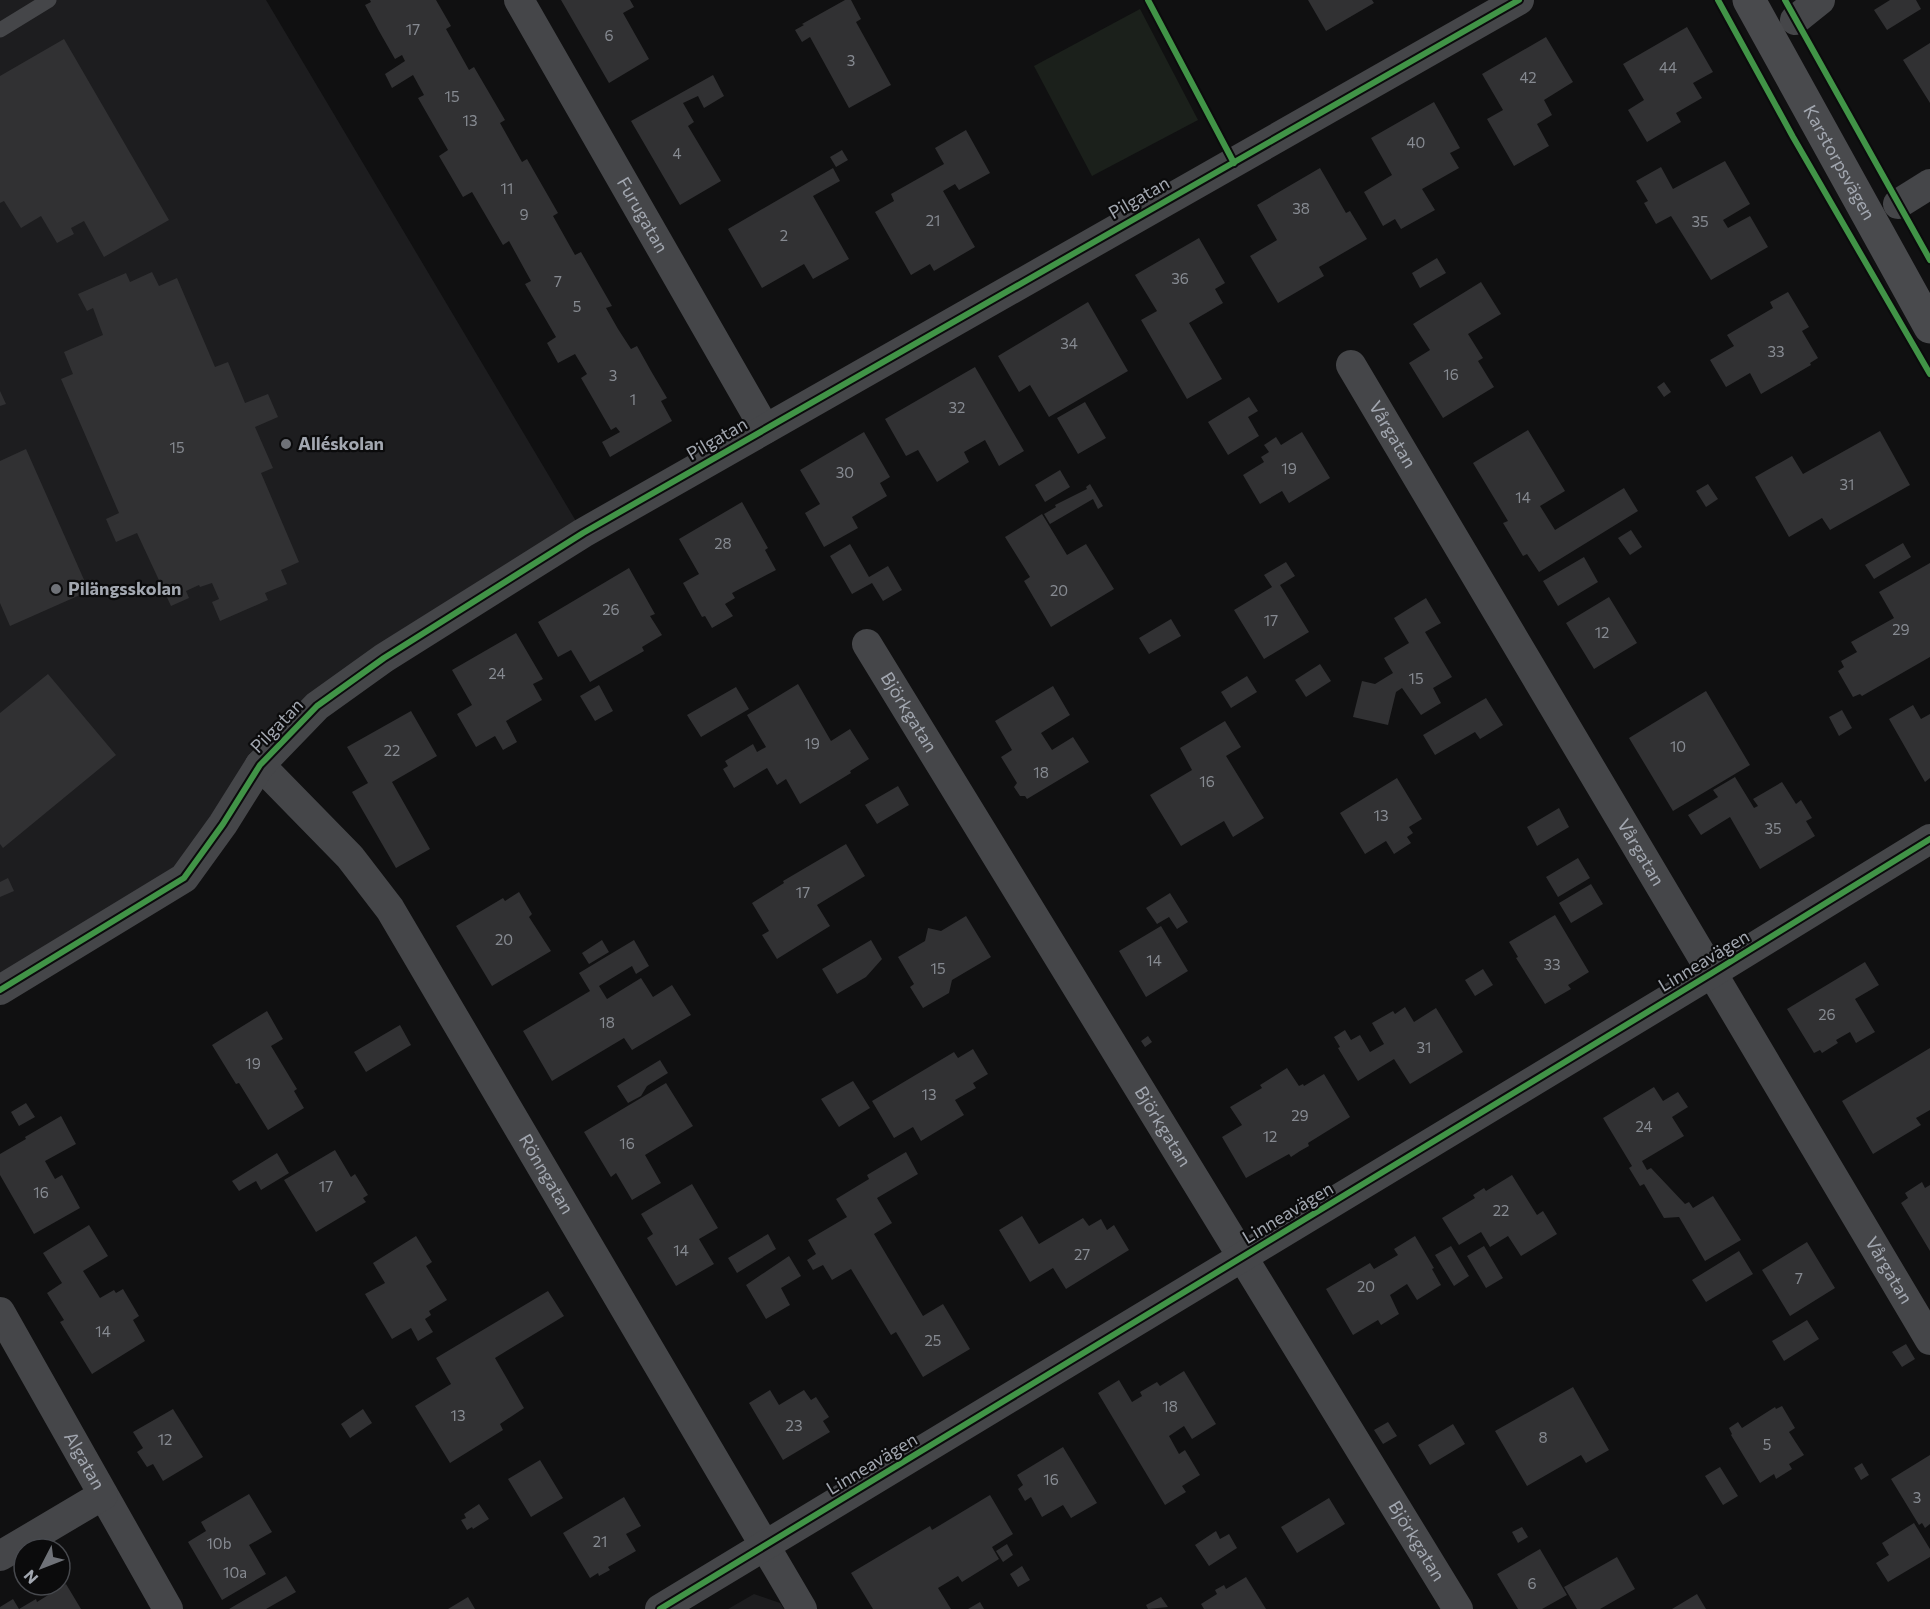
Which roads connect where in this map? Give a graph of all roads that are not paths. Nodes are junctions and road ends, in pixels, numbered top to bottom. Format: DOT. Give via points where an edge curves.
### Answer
graph roads {
  1 [pos="49,0"];
  2 [pos="519,0"];
  3 [pos="1519,0"];
  4 [pos="1749,0"];
  5 [pos="1820,0"];
  6 [pos="1795,20"];
  7 [pos="0,30"];
  8 [pos="1930,184"];
  9 [pos="1898,204"];
  10 [pos="1930,327"];
  11 [pos="1352,365"];
  12 [pos="765,429"];
  13 [pos="867,644"];
  14 [pos="260,765"];
  15 [pos="1930,839"];
  16 [pos="1712,973"];
  17 [pos="0,990"];
  18 [pos="1243,1257"];
  19 [pos="0,1312"];
  20 [pos="1930,1340"];
  21 [pos="103,1495"];
  22 [pos="764,1546"];
  23 [pos="0,1556"];
  24 [pos="168,1609"];
  25 [pos="660,1609"];
  26 [pos="802,1609"];
  27 [pos="1458,1609"];
  1 -- 7 [label="lane"];
  2 -- 12 [label="street, Furugatan"];
  3 -- 12 [label="street, Pilgatan"];
  4 -- 10 [label="street, Karstorpsvägen"];
  5 -- 6 [label="street"];
  8 -- 9 [label="street"];
  11 -- 16 [label="street, Vårgatan"];
  12 -- 14 [label="street, Pilgatan" via="583,533 384,658 317,706"];
  13 -- 18 [label="street, Björkgatan"];
  14 -- 17 [label="street, Pilgatan" via="184,878"];
  14 -- 22 [label="street, Rönngatan" via="350,857 390,909"];
  15 -- 16 [label="street, Linneavägen"];
  16 -- 18 [label="street, Linneavägen"];
  16 -- 20 [label="street, Vårgatan"];
  18 -- 22 [label="street, Linneavägen"];
  18 -- 27 [label="street, Björkgatan"];
  19 -- 21 [label="street, Algatan"];
  21 -- 23 [label="street"];
  21 -- 24 [label="street, Algatan"];
  22 -- 25 [label="street, Linneavägen"];
  22 -- 26 [label="street, Rönngatan"];
}
